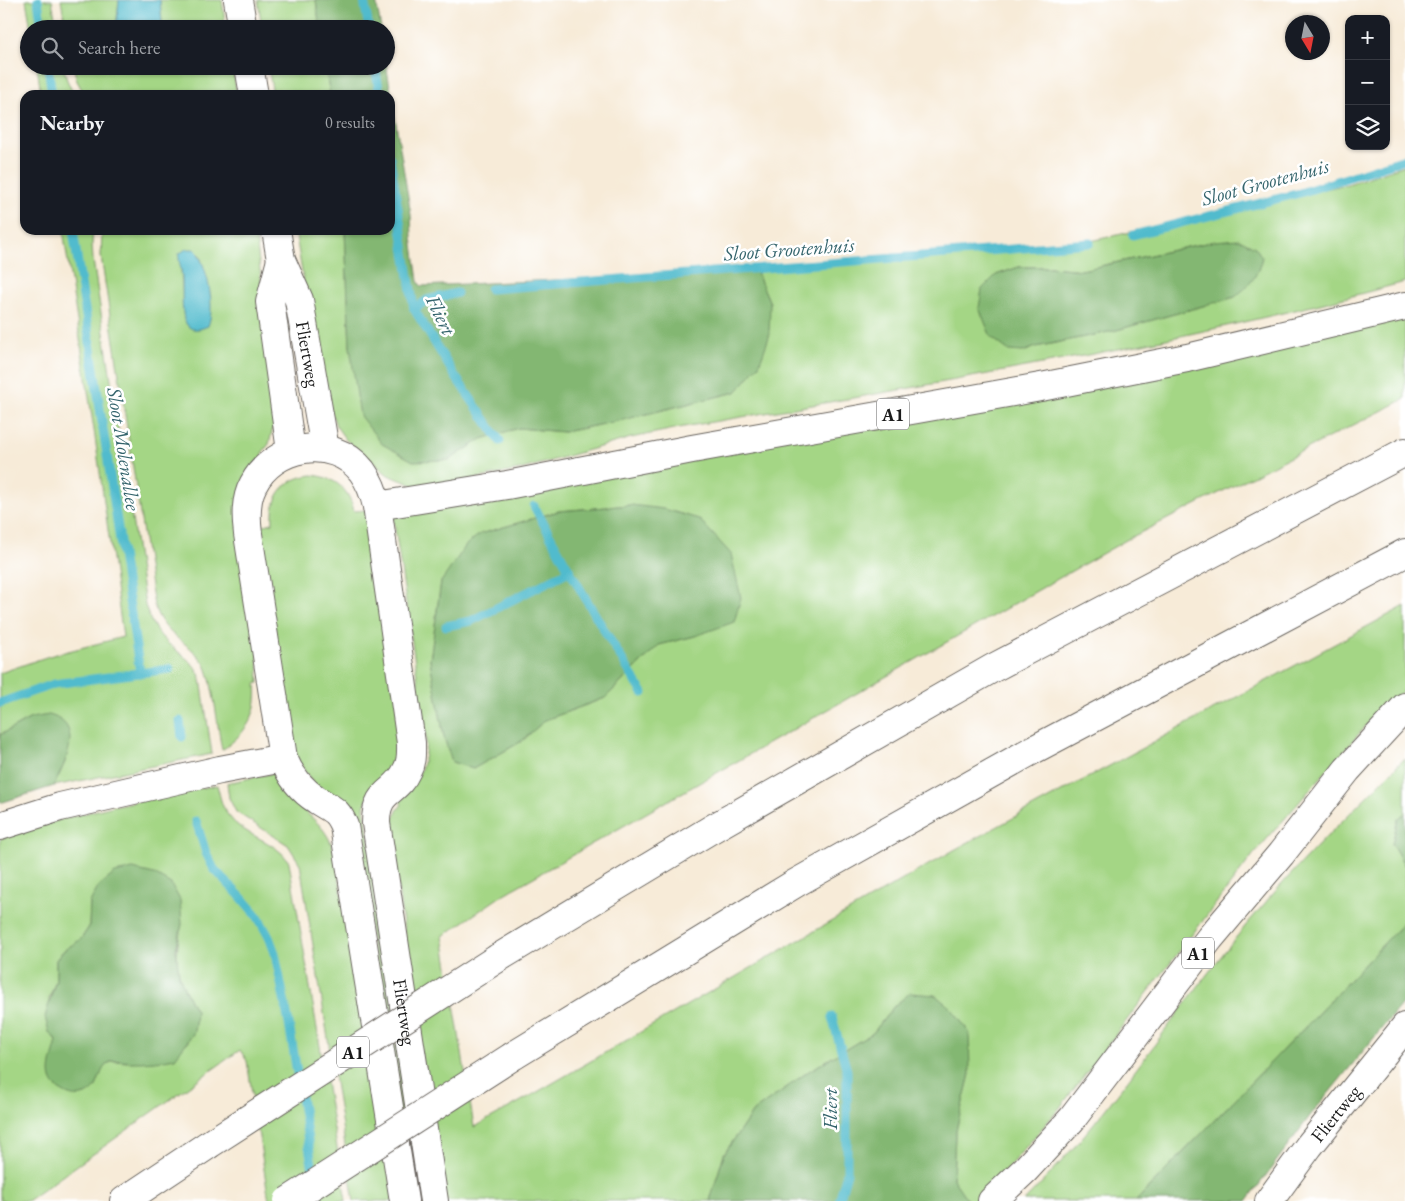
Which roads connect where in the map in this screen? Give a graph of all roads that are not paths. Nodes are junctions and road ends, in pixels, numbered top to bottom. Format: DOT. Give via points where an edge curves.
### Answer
graph roads {
  1 [pos="238,0"];
  2 [pos="241,20"];
  3 [pos="251,75"];
  4 [pos="253,90"];
  5 [pos="277,235"];
  6 [pos="281,260"];
  7 [pos="1405,306"];
  8 [pos="325,450"];
  9 [pos="291,451"];
  10 [pos="1405,452"];
  11 [pos="377,506"];
  12 [pos="1405,552"];
  13 [pos="1405,707"];
  14 [pos="283,758"];
  15 [pos="0,826"];
  16 [pos="1405,1027"];
  17 [pos="124,1201"];
  18 [pos="288,1201"];
  19 [pos="404,1201"];
  20 [pos="434,1201"];
  21 [pos="992,1201"];
  22 [pos="1269,1201"];
  1 -- 2 [label="main road"];
  3 -- 4 [label="main road"];
  5 -- 6 [label="main road, Fliertweg"];
  6 -- 8 [label="main road, Fliertweg" via="299,300"];
  6 -- 9 [label="main road, Fliertweg" via="270,302"];
  7 -- 11 [label="main road, A1" via="1187,358 1046,386"];
  8 -- 9 [label="main road"];
  8 -- 11 [label="main road" via="340,454 362,470 372,487"];
  9 -- 14 [label="main road" via="274,460 260,474 246,504"];
  10 -- 17 [label="main road, A1, bridge" via="992,668 710,830 498,958"];
  11 -- 20 [label="main road, Fliertweg" via="411,759 407,772 380,800 376,823"];
  12 -- 18 [label="main road, bridge" via="1033,750 796,883 513,1056"];
  13 -- 21 [label="main road, A1" via="1347,770 1210,938 1072,1118"];
  14 -- 15 [label="main road" via="60,807"];
  14 -- 19 [label="main road, Fliertweg" via="290,775 304,790 340,815 344,826"];
  16 -- 22 [label="main road, Fliertweg"];
}
